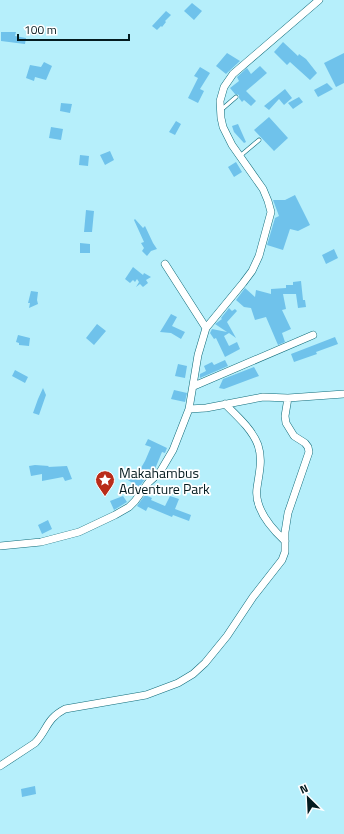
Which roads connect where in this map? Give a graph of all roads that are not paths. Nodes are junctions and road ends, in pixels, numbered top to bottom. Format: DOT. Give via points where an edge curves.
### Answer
graph roads {
  1 [pos="319,0"];
  2 [pos="236,98"];
  3 [pos="220,111"];
  4 [pos="259,140"];
  5 [pos="240,156"];
  6 [pos="165,264"];
  7 [pos="206,328"];
  8 [pos="312,335"];
  9 [pos="194,386"];
  10 [pos="344,394"];
  11 [pos="288,398"];
  12 [pos="225,404"];
  13 [pos="189,409"];
  14 [pos="285,541"];
  15 [pos="0,546"];
  16 [pos="0,766"];
  1 -- 3 [label="street" via="233,74 224,87"];
  2 -- 3 [label="lane"];
  3 -- 5 [label="street" via="223,127"];
  4 -- 5 [label="lane"];
  5 -- 7 [label="street" via="262,189 271,212 259,256 252,271"];
  6 -- 7 [label="street"];
  7 -- 9 [label="street" via="198,355"];
  8 -- 9 [label="street"];
  9 -- 13 [label="street"];
  10 -- 11 [label="street"];
  11 -- 12 [label="street" via="263,397"];
  11 -- 14 [label="street" via="286,423 294,436 305,443 309,452 288,512"];
  12 -- 13 [label="street"];
  12 -- 14 [label="street" via="251,432 258,444 261,464 257,490 260,507 276,533"];
  13 -- 15 [label="street" via="166,465 129,507 79,532 41,542"];
  14 -- 16 [label="street" via="282,560 227,636 193,674 146,696 65,709 51,718 35,743"];
}
